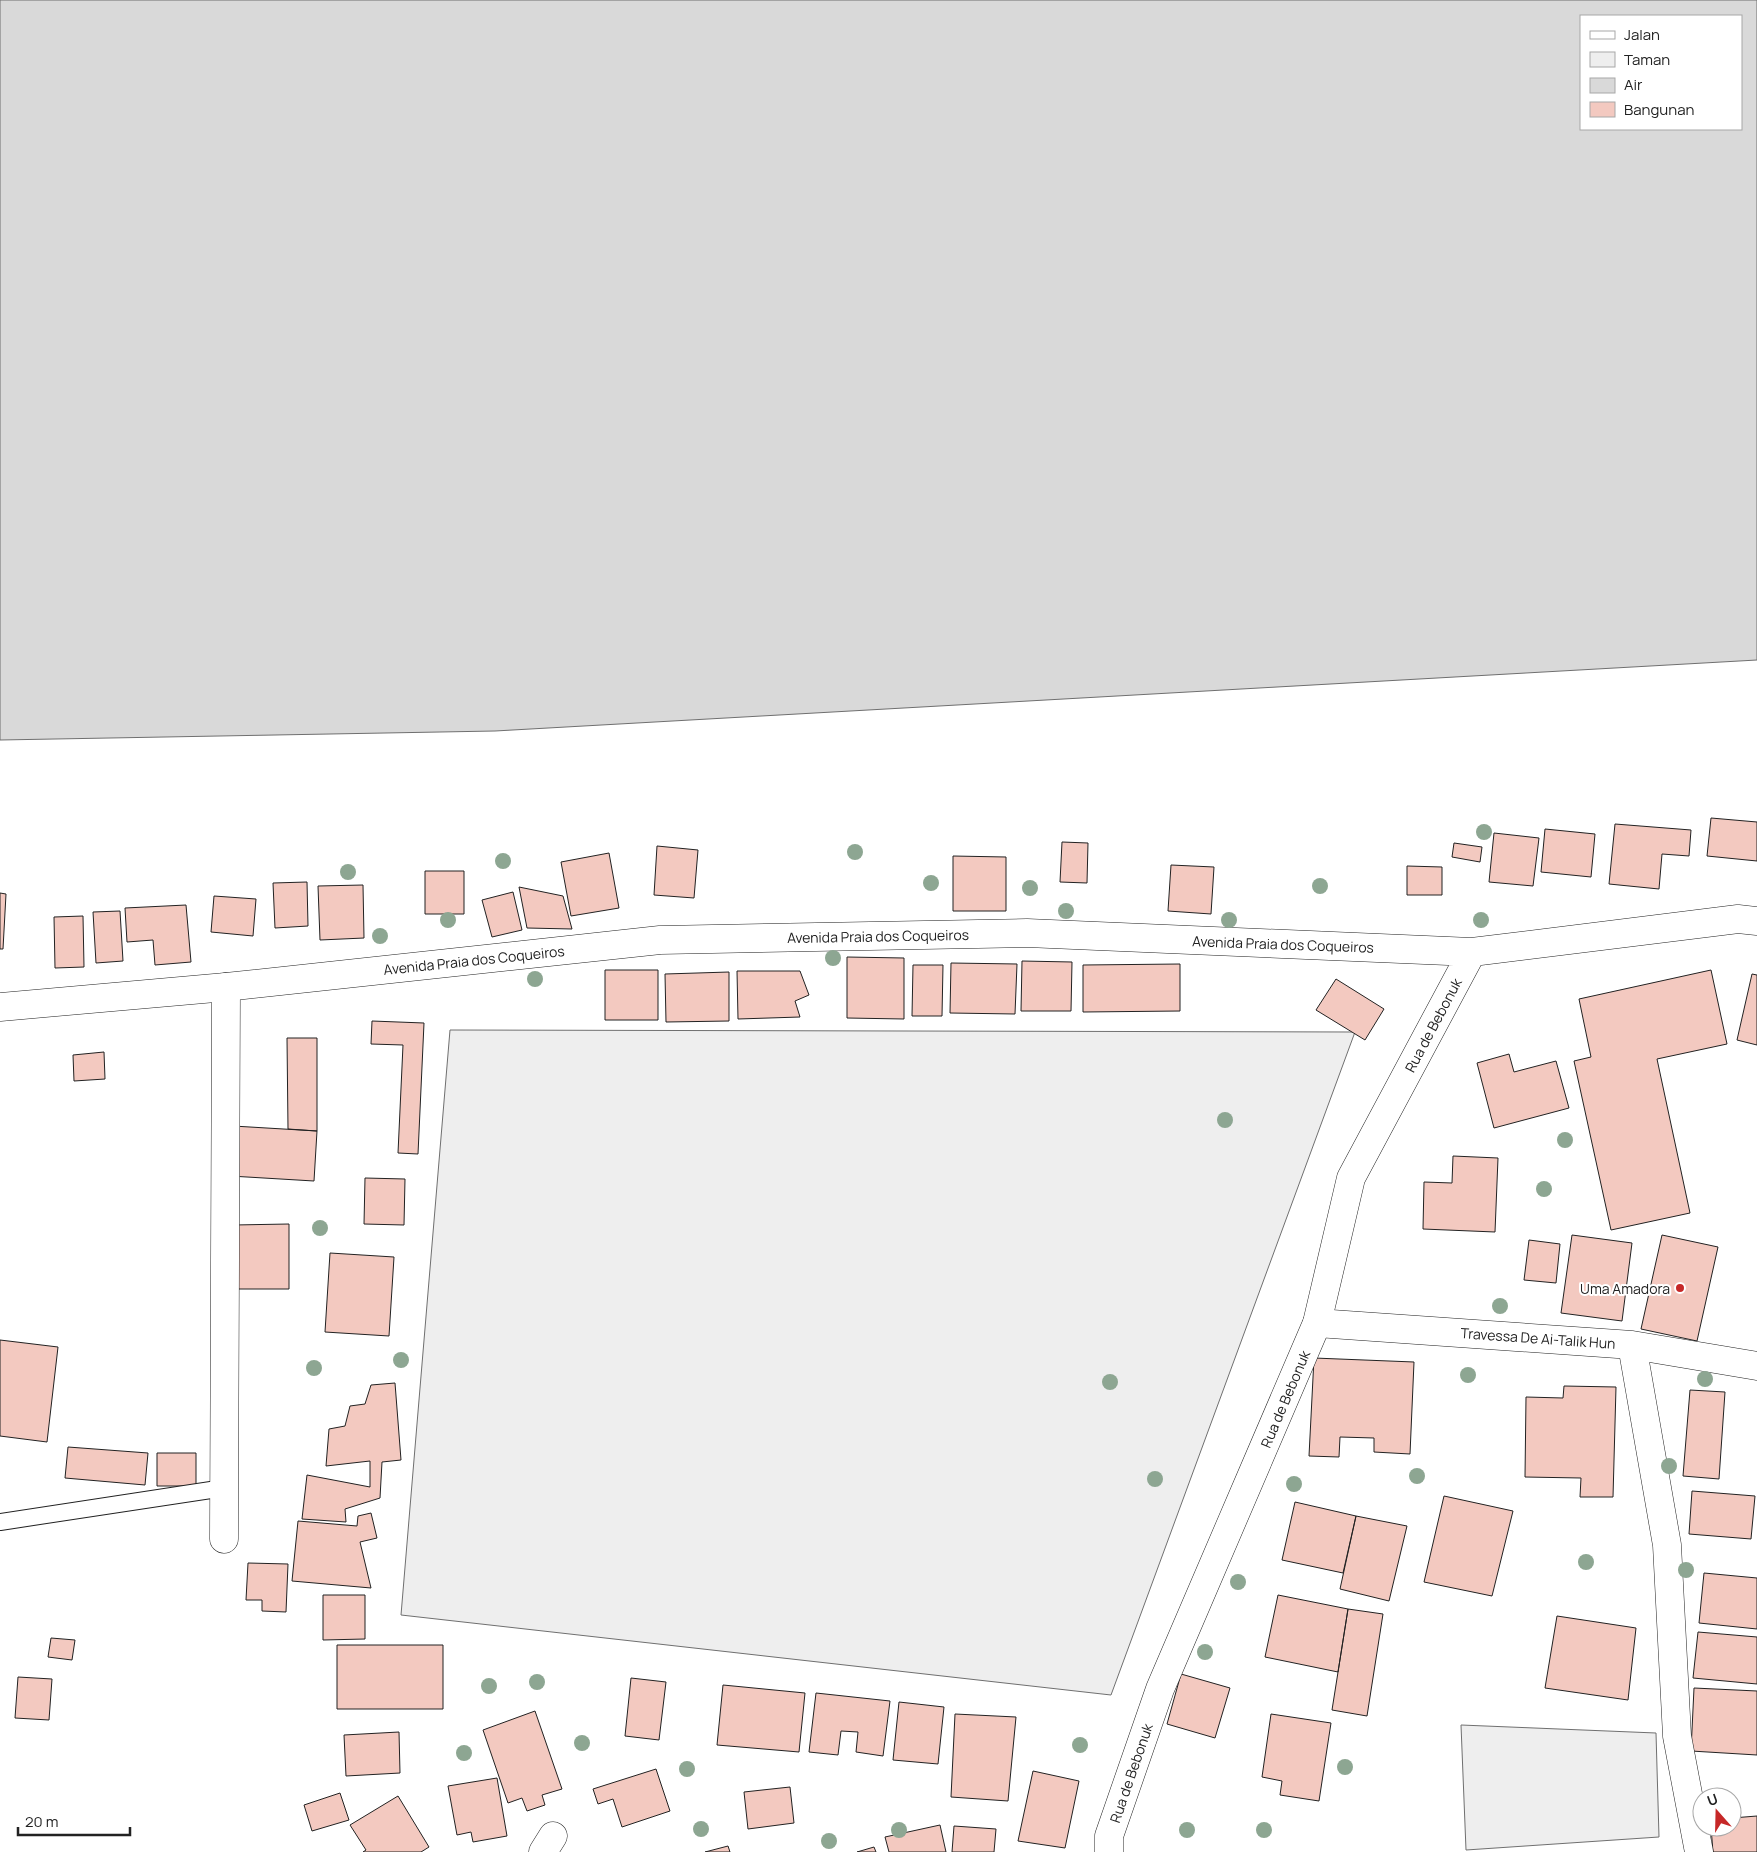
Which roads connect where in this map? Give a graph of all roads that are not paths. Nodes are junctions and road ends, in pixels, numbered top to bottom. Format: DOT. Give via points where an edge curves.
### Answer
graph roads {
  1 [pos="1757,922"];
  2 [pos="1472,952"];
  3 [pos="226,987"];
  4 [pos="0,1007"];
  5 [pos="1317,1323"];
  6 [pos="1632,1345"];
  7 [pos="1757,1366"];
  8 [pos="224,1488"];
  9 [pos="0,1522"];
  10 [pos="224,1539"];
  11 [pos="1109,1852"];
  12 [pos="1699,1852"];
  1 -- 2 [label="street, Avenida Praia dos Coqueiros" via="1738,919"];
  2 -- 3 [label="street, Avenida Praia dos Coqueiros" via="1027,934 660,940"];
  2 -- 5 [label="street, Rua de Bebonuk" via="1351,1178"];
  3 -- 4 [label="street, Avenida Praia dos Coqueiros"];
  3 -- 8 [label="street"];
  5 -- 6 [label="street, Travessa De Ai-Talik Hun"];
  5 -- 11 [label="street, Rua de Bebonuk" via="1160,1689 1109,1836"];
  6 -- 7 [label="street, Travessa De Ai-Talik Hun"];
  6 -- 12 [label="street" via="1667,1545 1677,1736"];
  8 -- 9 [label="lane"];
  8 -- 10 [label="street"];
}
